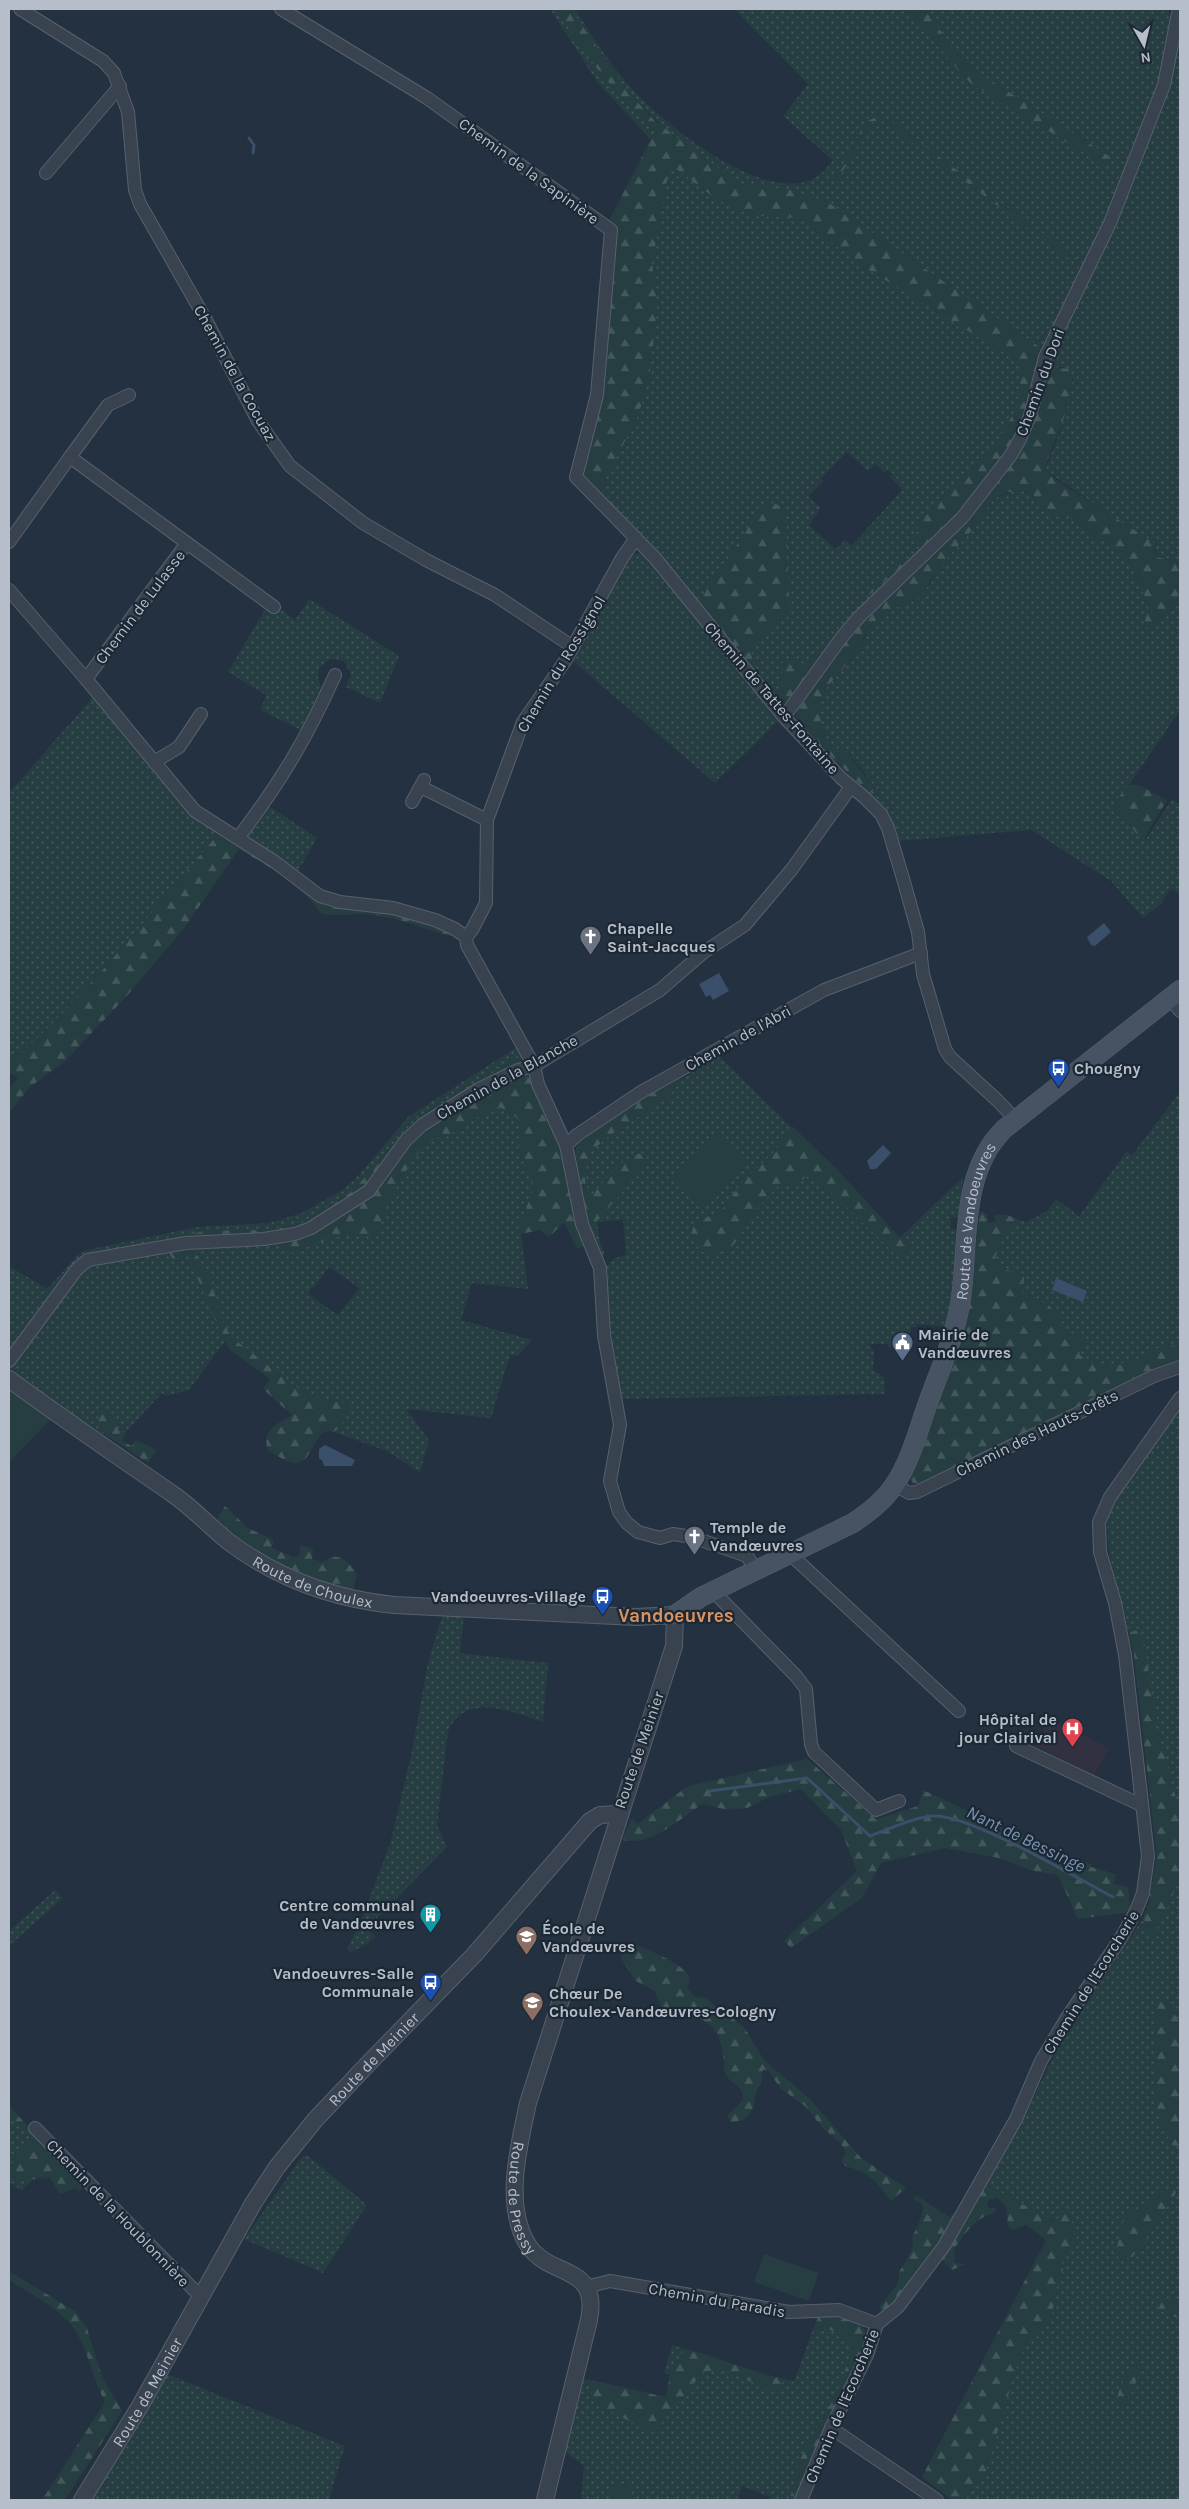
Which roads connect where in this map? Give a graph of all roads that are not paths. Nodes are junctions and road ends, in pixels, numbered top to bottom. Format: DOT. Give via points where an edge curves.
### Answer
graph roads {
  1 [pos="20,9"];
  2 [pos="281,9"];
  3 [pos="1178,12"];
  4 [pos="120,86"];
  5 [pos="46,173"];
  6 [pos="129,395"];
  7 [pos="70,457"];
  8 [pos="576,477"];
  9 [pos="636,538"];
  10 [pos="9,542"];
  11 [pos="187,544"];
  12 [pos="9,590"];
  13 [pos="274,607"];
  14 [pos="573,647"];
  15 [pos="335,675"];
  16 [pos="86,678"];
  17 [pos="201,714"];
  18 [pos="784,717"];
  19 [pos="154,762"];
  20 [pos="851,788"];
  21 [pos="412,802"];
  22 [pos="487,820"];
  23 [pos="238,838"];
  24 [pos="466,937"];
  25 [pos="921,953"];
  26 [pos="1177,1000"];
  27 [pos="534,1066"];
  28 [pos="1016,1120"];
  29 [pos="566,1145"];
  30 [pos="9,1361"];
  31 [pos="1180,1367"];
  32 [pos="9,1379"];
  33 [pos="1180,1398"];
  34 [pos="894,1485"];
  35 [pos="789,1553"];
  36 [pos="756,1570"];
  37 [pos="713,1591"];
  38 [pos="674,1615"];
  39 [pos="959,1710"];
  40 [pos="1016,1746"];
  41 [pos="899,1801"];
  42 [pos="1141,1805"];
  43 [pos="620,1814"];
  44 [pos="35,2128"];
  45 [pos="586,2287"];
  46 [pos="201,2297"];
  47 [pos="877,2324"];
  48 [pos="832,2428"];
  49 [pos="82,2500"];
  50 [pos="545,2500"];
  51 [pos="801,2500"];
  52 [pos="937,2500"];
  1 -- 4 [label="street, Chemin de la Cocuaz" via="103,61 114,72"];
  2 -- 8 [label="street, Chemin de la Sapinière" via="427,98 611,230 597,395"];
  3 -- 18 [label="street, Chemin du Dori" via="1164,85 1110,223 1045,357 1030,416 1020,440 962,518 859,617"];
  4 -- 5 [label="street"];
  4 -- 14 [label="street, Chemin de la Cocuaz" via="128,112 140,204 206,320 258,421 290,466 363,523 495,595"];
  6 -- 7 [label="street" via="108,405"];
  7 -- 10 [label="street"];
  7 -- 11 [label="street, Chemin de Lulasse"];
  8 -- 9 [label="street, Chemin de Tattes-Fontaine"];
  9 -- 14 [label="street, Chemin du Rossignol"];
  9 -- 18 [label="street, Chemin de Tattes-Fontaine"];
  11 -- 13 [label="street"];
  11 -- 16 [label="street, Chemin de Lulasse"];
  12 -- 16 [label="street, Chemin de Lulasse"];
  14 -- 22 [label="street, Chemin du Rossignol" via="523,722"];
  15 -- 23 [label="street" via="297,755"];
  16 -- 19 [label="street, Chemin de Lulasse"];
  17 -- 19 [label="street" via="179,746"];
  18 -- 20 [label="street, Chemin de Tattes-Fontaine"];
  19 -- 23 [label="street, Chemin de Lulasse" via="195,811"];
  20 -- 25 [label="street, Chemin de Tattes-Fontaine" via="874,806 888,828"];
  20 -- 27 [label="street, Chemin de la Blanche" via="792,869 745,925 704,952 660,990"];
  21 -- 22 [label="street" via="423,783"];
  22 -- 24 [label="street, Chemin du Rossignol" via="486,903"];
  23 -- 24 [label="street, Chemin de Lulasse" via="320,896 340,902 402,910 435,920"];
  24 -- 27 [label="street" via="467,945"];
  25 -- 28 [label="street, Chemin de Tattes-Fontaine" via="923,974 939,1034 950,1057"];
  25 -- 29 [label="street, Chemin de l'Abri" via="824,990 641,1092"];
  26 -- 28 [label="main road, Route de Vandoeuvres"];
  27 -- 29 [label="street" via="538,1084"];
  27 -- 30 [label="street, Chemin de la Blanche" via="479,1089 422,1125 406,1140 369,1191 305,1230 264,1239 186,1243 88,1260 77,1269"];
  28 -- 34 [label="main road, Route de Vandoeuvres" via="990,1145 978,1167 972,1189 957,1320 913,1444"];
  29 -- 36 [label="street" via="582,1224 600,1268 604,1335 620,1424 610,1481 619,1512 626,1523 638,1532 660,1538 673,1534 692,1537 747,1556"];
  31 -- 34 [label="street, Chemin des Hauts-Crêts" via="1145,1380 917,1492"];
  32 -- 38 [label="street, Route de Choulex" via="176,1497 237,1548 313,1588 355,1600 397,1605 636,1617"];
  33 -- 42 [label="street, Chemin de l'Ecorcherie" via="1110,1497 1099,1522 1100,1552 1115,1603 1125,1655"];
  34 -- 35 [label="main road, Route de Vandoeuvres" via="863,1516"];
  35 -- 36 [label="main road, Route de Vandoeuvres"];
  35 -- 39 [label="street"];
  36 -- 37 [label="main road, Route de Vandoeuvres"];
  37 -- 38 [label="main road, Route de Vandoeuvres"];
  37 -- 41 [label="street" via="806,1689 810,1744 820,1759 876,1810"];
  38 -- 43 [label="street, Route de Meinier" via="674,1646"];
  40 -- 42 [label="street"];
  42 -- 47 [label="street, Chemin de l'Ecorcherie" via="1148,1865 1136,1911 1061,2027 1030,2084 1016,2119 944,2246 898,2307"];
  43 -- 45 [label="street, Route de Pressy" via="528,2103 516,2171 518,2218 528,2244 536,2254 571,2273"];
  43 -- 46 [label="street, Route de Meinier" via="600,1815 590,1822 456,1975 304,2133 264,2185"];
  44 -- 46 [label="street, Chemin de la Houblonnière"];
  45 -- 47 [label="street, Chemin du Paradis" via="610,2281 789,2312 839,2310"];
  45 -- 50 [label="street" via="591,2302 589,2320"];
  46 -- 49 [label="street, Route de Meinier"];
  47 -- 48 [label="street, Chemin de l'Ecorcherie" via="864,2362"];
  48 -- 51 [label="street, Chemin de l'Ecorcherie"];
  48 -- 52 [label="street"];
}
